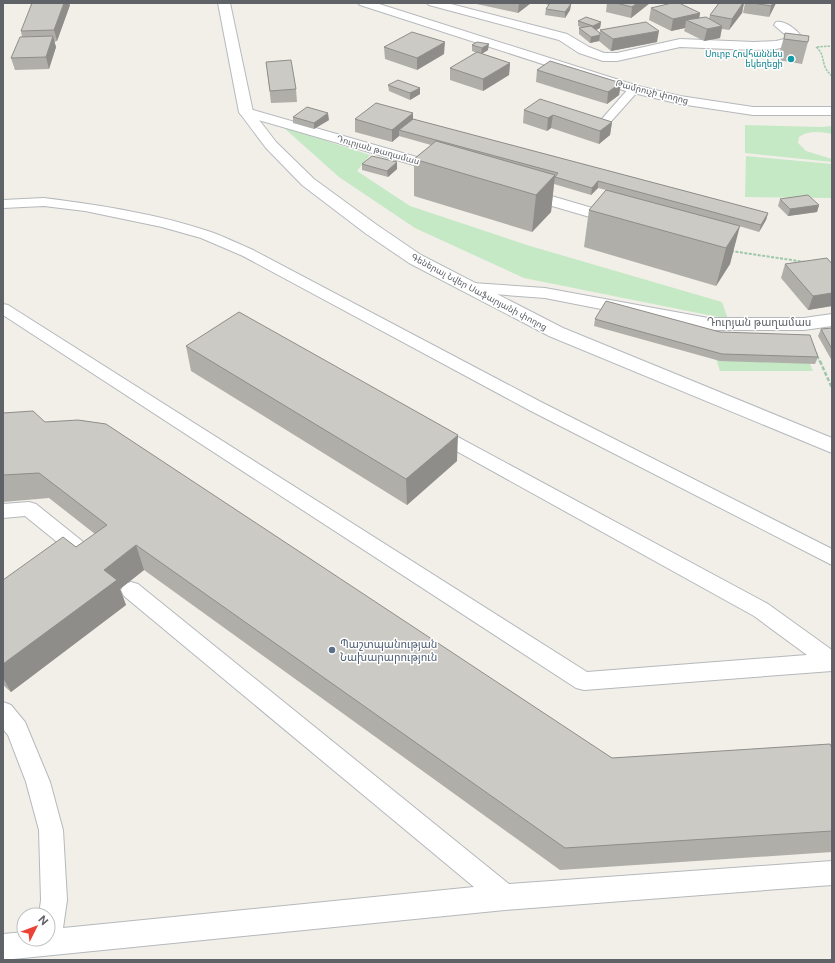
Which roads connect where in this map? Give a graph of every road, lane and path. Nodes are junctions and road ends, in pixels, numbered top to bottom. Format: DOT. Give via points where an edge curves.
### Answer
graph roads {
  1 [pos="224,3"];
  2 [pos="364,3"];
  3 [pos="433,3"];
  4 [pos="780,25"];
  5 [pos="788,43"];
  6 [pos="832,46"];
  7 [pos="817,47"];
  8 [pos="832,76"];
  9 [pos="634,89"];
  10 [pos="832,111"];
  11 [pos="246,112"];
  12 [pos="574,116"];
  13 [pos="458,174"];
  14 [pos="512,189"];
  15 [pos="3,204"];
  16 [pos="634,225"];
  17 [pos="726,250"];
  18 [pos="809,262"];
  19 [pos="472,288"];
  20 [pos="3,308"];
  21 [pos="832,320"];
  22 [pos="804,324"];
  23 [pos="832,388"];
  24 [pos="420,424"];
  25 [pos="832,446"];
  26 [pos="3,511"];
  27 [pos="90,558"];
  28 [pos="832,558"];
  29 [pos="131,590"];
  30 [pos="832,663"];
  31 [pos="3,712"];
  32 [pos="832,873"];
  33 [pos="505,898"];
  34 [pos="53,907"];
  35 [pos="56,941"];
  36 [pos="16,946"];
  37 [pos="3,947"];
  1 -- 11 [label="street, Գեներալ Նվեր Սաֆարյանի փողոց"];
  2 -- 9 [label="street, Թամրուչի փողոց"];
  3 -- 5 [label="street" via="563,37 584,50 603,57 633,54 680,42 730,46"];
  4 -- 5 [label="street" via="796,37 795,41"];
  5 -- 7 [label="path"];
  6 -- 7 [label="path"];
  7 -- 8 [label="path" via="821,51 825,70"];
  9 -- 10 [label="street, Թամրուչի փողոց" via="680,100 753,111"];
  9 -- 12 [label="lane" via="602,125"];
  11 -- 13 [label="street, Դուրյան թաղամաս"];
  11 -- 19 [label="street, Գեներալ Նվեր Սաֆարյանի փողոց" via="271,145 308,182 415,259"];
  14 -- 16 [label="street"];
  15 -- 28 [label="lane" via="44,202 85,207 164,223 206,235 248,253 535,406"];
  17 -- 18 [label="path"];
  19 -- 22 [label="street, Դուրյան թաղամաս" via="545,293 708,324"];
  19 -- 25 [label="street, Գեներալ Նվեր Սաֆարյանի փողոց" via="556,332"];
  20 -- 30 [label="lane" via="584,681"];
  21 -- 22 [label="street, Դուրյան թաղամաս"];
  22 -- 23 [label="path"];
  24 -- 30 [label="lane" via="761,610"];
  26 -- 27 [label="lane" via="29,509"];
  29 -- 33 [label="lane"];
  31 -- 34 [label="lane" via="17,729 38,782 51,830"];
  32 -- 33 [label="lane"];
  33 -- 35 [label="lane"];
  36 -- 37 [label="lane"];
}
